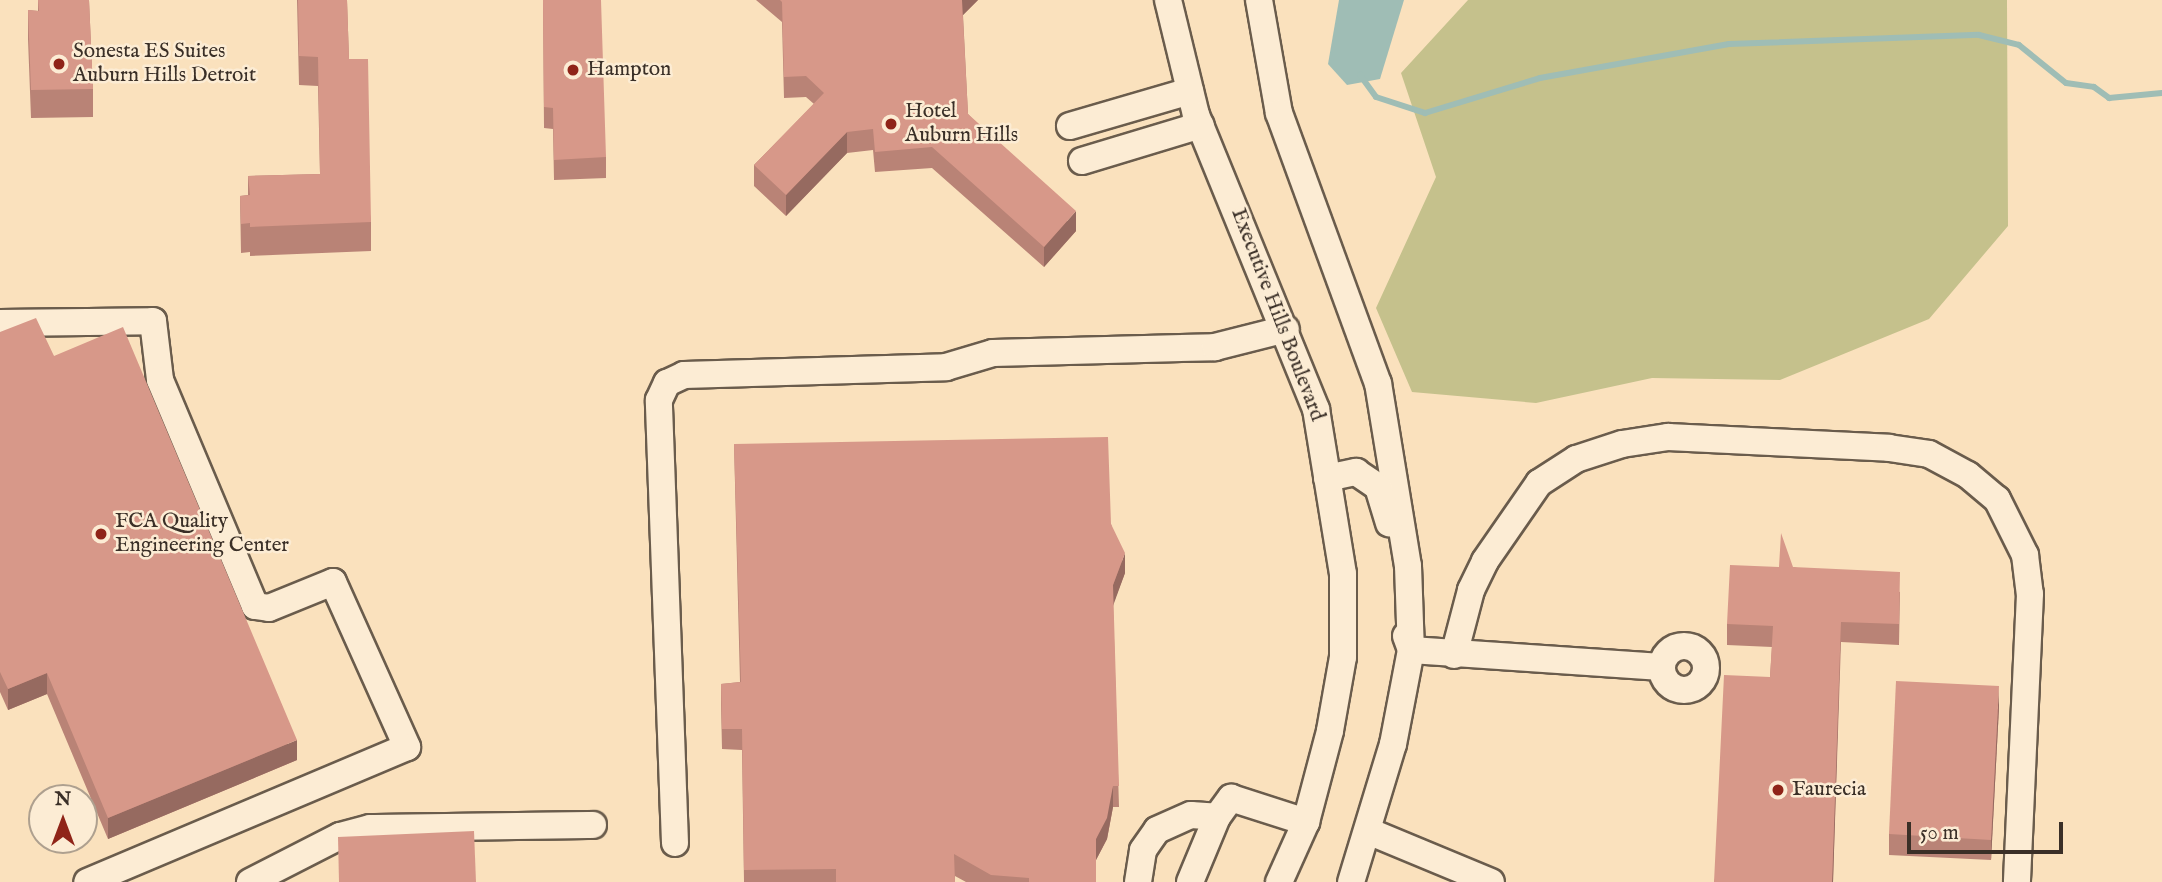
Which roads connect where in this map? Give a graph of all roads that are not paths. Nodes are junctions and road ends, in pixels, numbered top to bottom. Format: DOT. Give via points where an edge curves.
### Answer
graph roads {
  1 [pos="1168,0"];
  2 [pos="1244,0"];
  3 [pos="1259,0"];
  4 [pos="1190,91"];
  5 [pos="1279,113"];
  6 [pos="1201,125"];
  7 [pos="1070,126"];
  8 [pos="1082,161"];
  9 [pos="0,323"];
  10 [pos="1286,329"];
  11 [pos="1327,478"];
  12 [pos="1410,650"];
  13 [pos="1454,655"];
  14 [pos="1661,667"];
  15 [pos="1217,817"];
  16 [pos="1306,822"];
  17 [pos="593,825"];
  18 [pos="1368,831"];
  19 [pos="675,843"];
  20 [pos="87,882"];
  21 [pos="250,882"];
  22 [pos="1138,882"];
  23 [pos="1190,882"];
  24 [pos="1279,882"];
  25 [pos="1351,882"];
  26 [pos="1491,882"];
  27 [pos="2017,882"];
  1 -- 4 [label="street, Executive Hills Boulevard"];
  2 -- 5 [label="street" via="1258,61"];
  3 -- 5 [label="street"];
  4 -- 6 [label="street, Executive Hills Boulevard"];
  4 -- 7 [label="street"];
  5 -- 12 [label="street" via="1378,383 1408,566"];
  6 -- 8 [label="street"];
  6 -- 10 [label="street, Executive Hills Boulevard"];
  9 -- 20 [label="street" via="153,321 160,380 255,606 269,608 333,582 407,747"];
  10 -- 11 [label="street, Executive Hills Boulevard" via="1316,409"];
  10 -- 19 [label="street" via="1215,347 993,353 946,367 684,375 667,383 659,400"];
  11 -- 12 [label="street" via="1356,472 1378,487 1389,520 1395,600"];
  11 -- 16 [label="street, Executive Hills Boulevard" via="1343,574 1343,657"];
  12 -- 13 [label="street"];
  12 -- 18 [label="street" via="1393,744"];
  13 -- 14 [label="street"];
  13 -- 27 [label="street" via="1471,590 1485,561 1539,483 1576,459 1622,444 1668,438 1889,448 1929,454 1968,475 1997,499 2025,555 2031,594"];
  15 -- 16 [label="street" via="1231,798"];
  15 -- 22 [label="street" via="1191,815 1157,830 1143,850"];
  15 -- 23 [label="street"];
  16 -- 24 [label="street, Executive Hills Boulevard"];
  17 -- 21 [label="street" via="370,828 340,836"];
  18 -- 25 [label="street"];
  18 -- 26 [label="street"];
}
